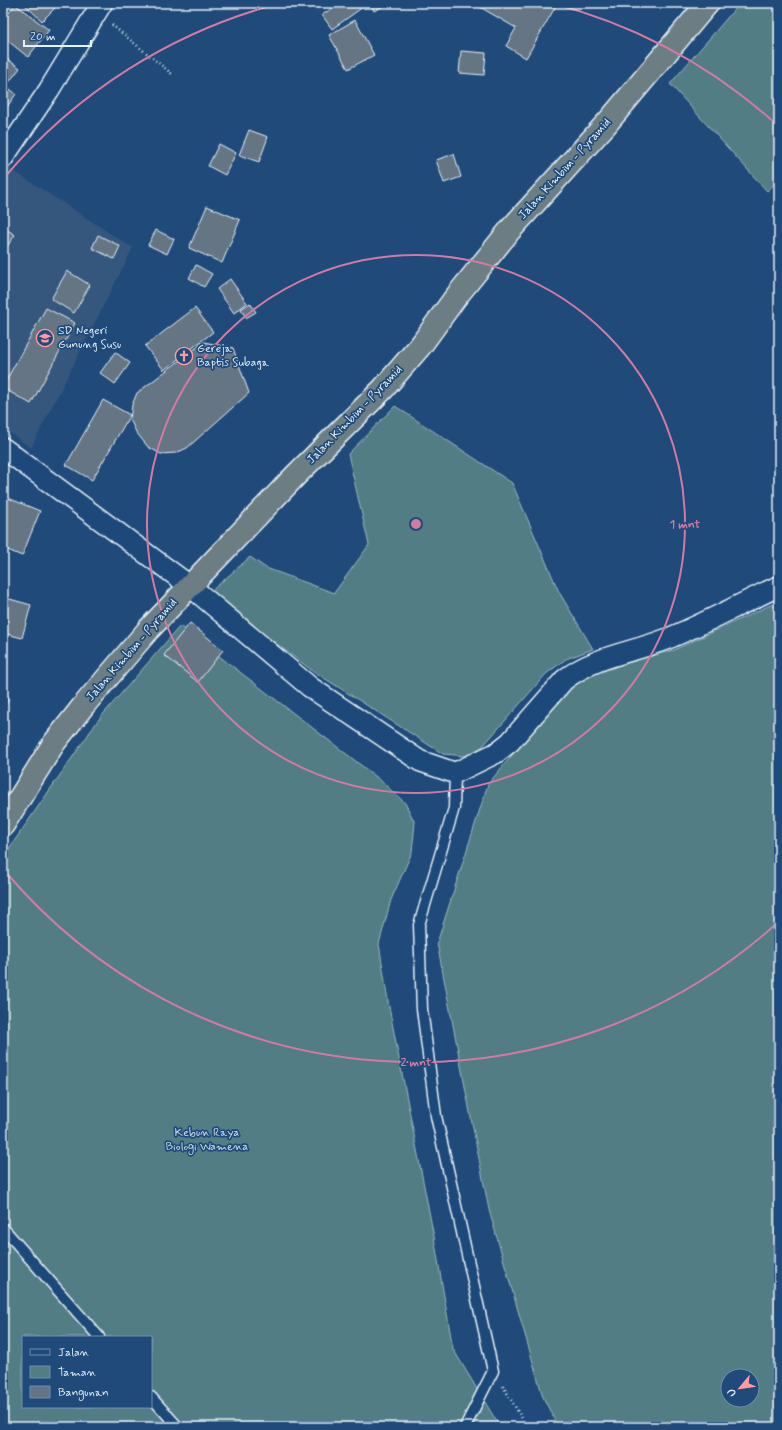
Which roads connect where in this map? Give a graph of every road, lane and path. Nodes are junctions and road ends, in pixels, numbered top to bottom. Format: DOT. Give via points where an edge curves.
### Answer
graph roads {
  1 [pos="708,3"];
  2 [pos="100,8"];
  3 [pos="172,74"];
  4 [pos="3,158"];
  5 [pos="3,448"];
  6 [pos="190,586"];
  7 [pos="779,586"];
  8 [pos="456,773"];
  9 [pos="3,825"];
  10 [pos="3,1228"];
  11 [pos="98,1336"];
  12 [pos="493,1370"];
  13 [pos="152,1397"];
  14 [pos="178,1427"];
  15 [pos="465,1427"];
  16 [pos="527,1427"];
  1 -- 6 [label="highway, Jalan Kimbim - Pyramid" via="607,123 510,230 421,345 383,389"];
  2 -- 3 [label="path"];
  2 -- 4 [label="street"];
  5 -- 6 [label="street"];
  6 -- 8 [label="street" via="310,686 420,761"];
  6 -- 9 [label="highway, Jalan Kimbim - Pyramid" via="149,629 54,743"];
  7 -- 8 [label="street" via="674,637 608,657 573,673 510,742 496,753"];
  8 -- 12 [label="lane" via="454,808 419,925 422,1009 436,1116"];
  10 -- 11 [label="lane"];
  12 -- 15 [label="lane"];
  12 -- 16 [label="path"];
  13 -- 14 [label="lane"];
}
